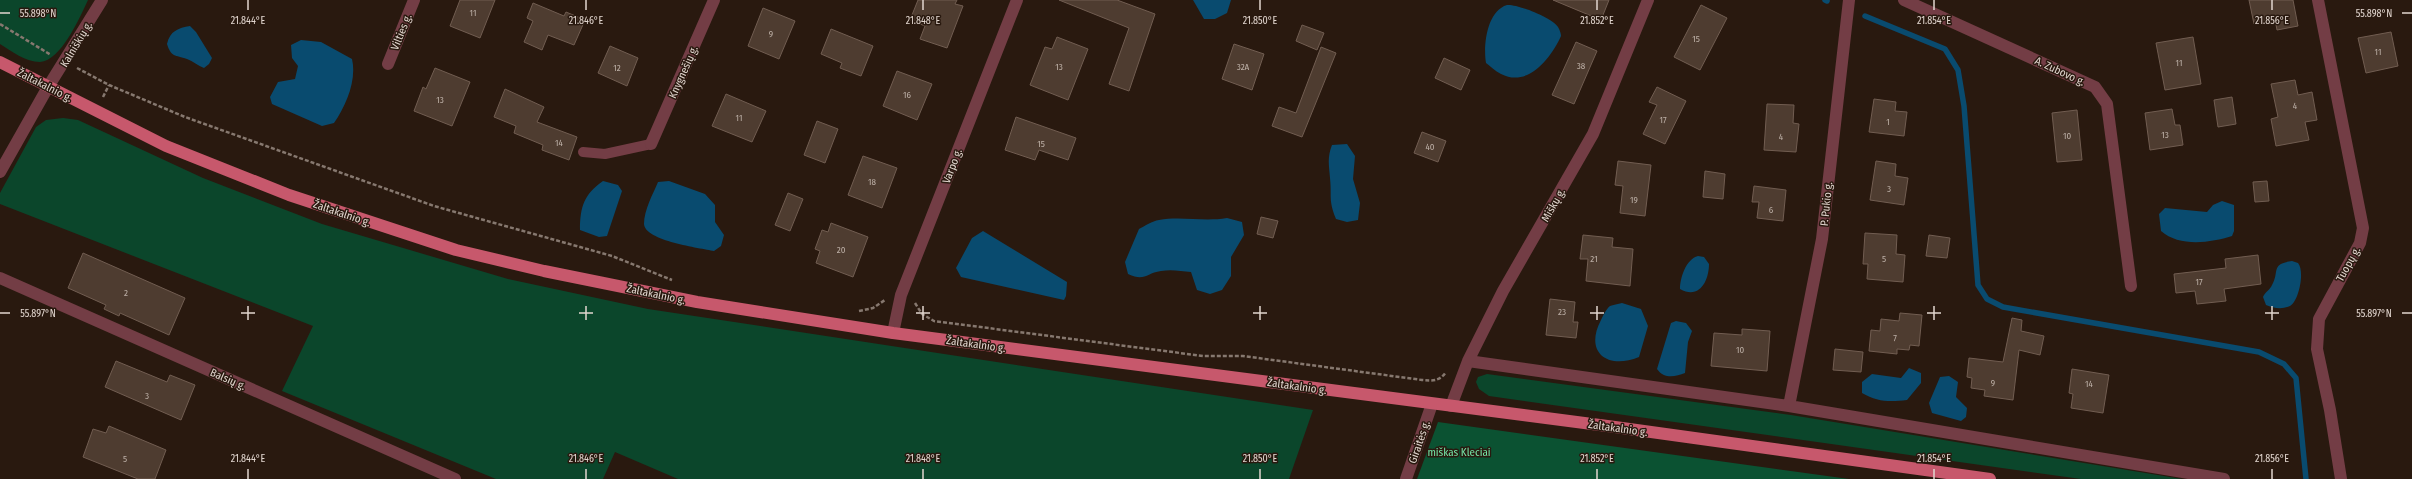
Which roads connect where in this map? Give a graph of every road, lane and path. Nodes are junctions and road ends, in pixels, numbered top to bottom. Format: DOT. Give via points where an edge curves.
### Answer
graph roads {
  1 [pos="102,0"];
  2 [pos="414,0"];
  3 [pos="714,0"];
  4 [pos="1017,0"];
  5 [pos="1648,0"];
  6 [pos="1849,0"];
  7 [pos="1904,0"];
  8 [pos="2318,0"];
  9 [pos="0,24"];
  10 [pos="0,62"];
  11 [pos="65,62"];
  12 [pos="388,64"];
  13 [pos="48,87"];
  14 [pos="651,144"];
  15 [pos="583,152"];
  16 [pos="0,172"];
  17 [pos="0,278"];
  18 [pos="675,282"];
  19 [pos="2131,286"];
  20 [pos="900,301"];
  21 [pos="852,310"];
  22 [pos="893,333"];
  23 [pos="1468,361"];
  24 [pos="1449,369"];
  25 [pos="1432,404"];
  26 [pos="1451,406"];
  27 [pos="1789,406"];
  28 [pos="455,479"];
  29 [pos="1406,479"];
  30 [pos="1990,479"];
  31 [pos="2224,479"];
  32 [pos="2341,479"];
  1 -- 11 [label="street, Kalniškių g."];
  2 -- 12 [label="street, Vilties g."];
  3 -- 14 [label="street, Knygnešių g."];
  4 -- 20 [label="street, Varpo g."];
  5 -- 23 [label="street, Miškų g." via="1593,134 1503,291"];
  6 -- 27 [label="street, P. Pukio g." via="1822,239"];
  7 -- 19 [label="street, A. Zubovo g." via="2095,88 2106,104"];
  8 -- 32 [label="street, Tuopų g." via="2363,228 2360,243 2319,319 2317,349"];
  9 -- 11 [label="path"];
  10 -- 13 [label="main road, Žaltakalnio g."];
  11 -- 13 [label="street, Kalniškių g."];
  11 -- 18 [label="path" via="109,85 185,117 434,206 612,256"];
  13 -- 16 [label="street, Kalniškių g."];
  13 -- 22 [label="main road, Žaltakalnio g." via="173,149 289,195 456,250 697,302"];
  14 -- 15 [label="lane" via="605,154"];
  17 -- 28 [label="street, Balsių g."];
  20 -- 21 [label="path" via="884,300 873,308 860,312"];
  20 -- 22 [label="street, Varpo g."];
  20 -- 24 [label="path" via="915,302 922,314 934,321 1203,356 1243,356 1435,381 1443,377"];
  22 -- 25 [label="main road, Žaltakalnio g."];
  23 -- 26 [label="street, Miškų g."];
  23 -- 27 [label="street"];
  25 -- 26 [label="main road, Žaltakalnio g."];
  25 -- 29 [label="street, Giraitės g."];
  26 -- 30 [label="main road, Žaltakalnio g."];
  27 -- 31 [label="street"];
}
